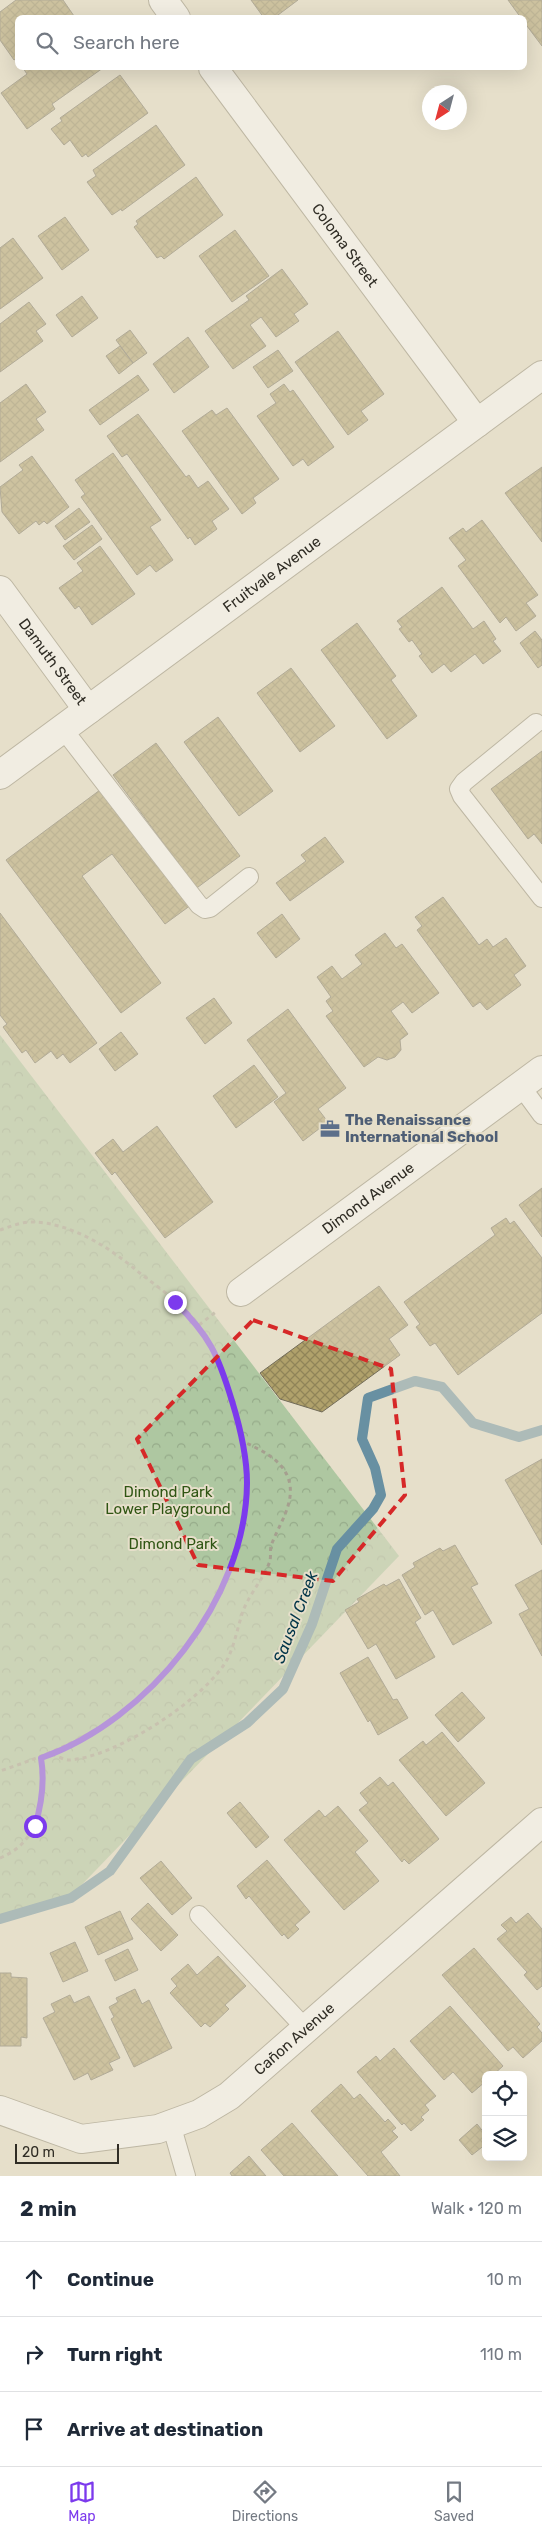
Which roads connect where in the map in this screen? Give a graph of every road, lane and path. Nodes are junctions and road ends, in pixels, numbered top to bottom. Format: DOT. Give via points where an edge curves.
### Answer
graph roads {
  1 [pos="163,0"];
  2 [pos="174,15"];
  3 [pos="214,70"];
  4 [pos="542,375"];
  5 [pos="476,423"];
  6 [pos="0,590"];
  7 [pos="88,710"];
  8 [pos="536,723"];
  9 [pos="63,729"];
  10 [pos="0,775"];
  11 [pos="249,877"];
  12 [pos="542,898"];
  13 [pos="542,1070"];
  14 [pos="520,1085"];
  15 [pos="542,1116"];
  16 [pos="0,1230"];
  17 [pos="241,1292"];
  18 [pos="242,1441"];
  19 [pos="51,1754"];
  20 [pos="41,1758"];
  21 [pos="0,1771"];
  22 [pos="542,1822"];
  23 [pos="0,1858"];
  24 [pos="199,1915"];
  25 [pos="306,2028"];
  26 [pos="0,2110"];
  27 [pos="171,2124"];
  28 [pos="186,2176"];
  1 -- 2 [label="street"];
  3 -- 5 [label="street, Coloma Street"];
  4 -- 5 [label="street, Fruitvale Avenue"];
  5 -- 7 [label="street, Fruitvale Avenue"];
  6 -- 7 [label="street, Damuth Street"];
  7 -- 9 [label="street, Fruitvale Avenue"];
  8 -- 12 [label="lane" via="459,789"];
  9 -- 10 [label="street, Fruitvale Avenue"];
  9 -- 11 [label="lane" via="199,905 210,908"];
  13 -- 14 [label="street, Dimond Avenue"];
  14 -- 15 [label="lane"];
  14 -- 17 [label="street, Dimond Avenue"];
  16 -- 18 [label="path" via="30,1222 52,1225 89,1239 124,1260 175,1302 199,1325 219,1360"];
  18 -- 19 [label="path" via="247,1482 244,1520 218,1593 190,1643 144,1695 89,1735"];
  18 -- 19 [label="path" via="271,1456 284,1468 290,1485 290,1499 271,1547 270,1560 247,1601 228,1658 165,1720 127,1742 97,1755 68,1760"];
  19 -- 20 [label="path"];
  20 -- 21 [label="path"];
  20 -- 23 [label="path" via="44,1776 41,1807 35,1826 17,1850"];
  22 -- 25 [label="street, Cañon Avenue"];
  24 -- 25 [label="lane"];
  25 -- 27 [label="street, Cañon Avenue" via="229,2096 199,2114"];
  26 -- 27 [label="street, Cañon Avenue" via="81,2139 158,2129"];
  27 -- 28 [label="lane"];
}
